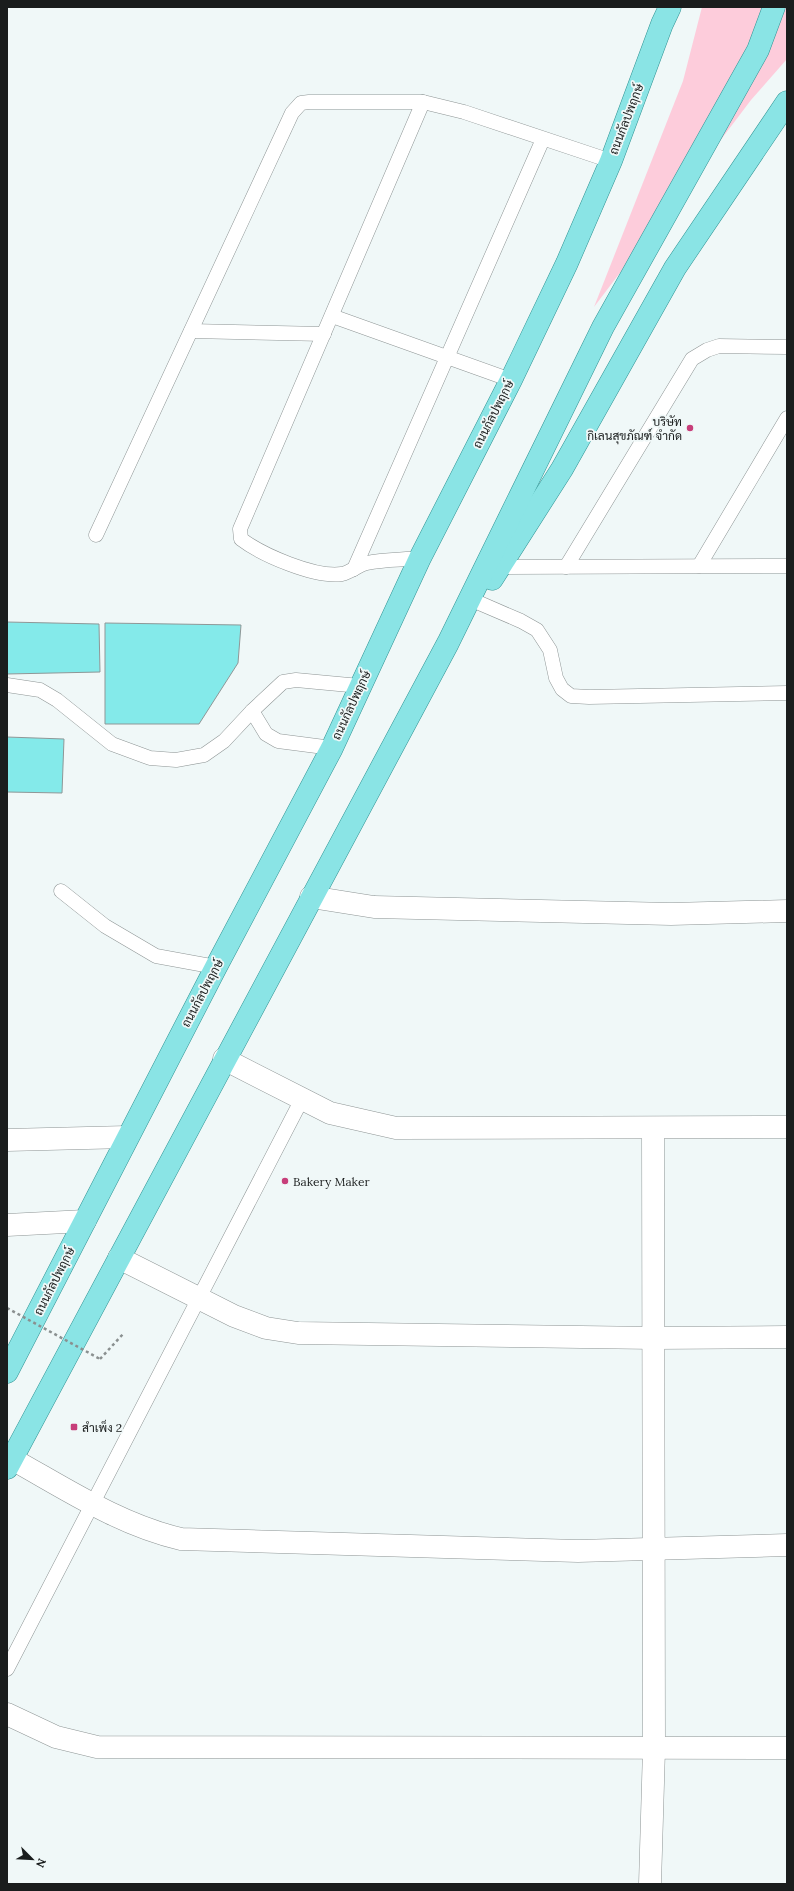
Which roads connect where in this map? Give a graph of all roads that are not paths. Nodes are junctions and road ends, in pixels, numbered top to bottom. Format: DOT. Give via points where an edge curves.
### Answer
graph roads {
  1 [pos="774,7"];
  2 [pos="663,12"];
  3 [pos="423,102"];
  4 [pos="787,102"];
  5 [pos="543,139"];
  6 [pos="611,161"];
  7 [pos="332,316"];
  8 [pos="191,331"];
  9 [pos="324,334"];
  10 [pos="787,347"];
  11 [pos="447,357"];
  12 [pos="511,380"];
  13 [pos="787,418"];
  14 [pos="96,535"];
  15 [pos="420,558"];
  16 [pos="699,566"];
  17 [pos="787,566"];
  18 [pos="501,567"];
  19 [pos="566,567"];
  20 [pos="354,569"];
  21 [pos="477,602"];
  22 [pos="448,643"];
  23 [pos="7,685"];
  24 [pos="360,686"];
  25 [pos="787,693"];
  26 [pos="252,711"];
  27 [pos="332,748"];
  28 [pos="61,891"];
  29 [pos="311,897"];
  30 [pos="787,911"];
  31 [pos="216,967"];
  32 [pos="224,1059"];
  33 [pos="302,1099"];
  34 [pos="787,1127"];
  35 [pos="653,1128"];
  36 [pos="127,1137"];
  37 [pos="7,1140"];
  38 [pos="85,1221"];
  39 [pos="7,1225"];
  40 [pos="119,1258"];
  41 [pos="200,1299"];
  42 [pos="787,1337"];
  43 [pos="654,1338"];
  44 [pos="7,1372"];
  45 [pos="9,1464"];
  46 [pos="93,1504"];
  47 [pos="787,1545"];
  48 [pos="653,1548"];
  49 [pos="7,1669"];
  50 [pos="7,1714"];
  51 [pos="787,1748"];
  52 [pos="654,1749"];
  53 [pos="650,1884"];
  1 -- 22 [label="main road" via="758,50 603,327"];
  2 -- 6 [label="main road, ถนนกัลปพฤกษ์"];
  3 -- 5 [label="lane" via="464,112"];
  3 -- 7 [label="lane"];
  3 -- 8 [label="lane" via="301,103 292,113"];
  4 -- 18 [label="main road" via="675,268 562,469"];
  5 -- 6 [label="lane"];
  5 -- 11 [label="lane"];
  6 -- 12 [label="main road, ถนนกัลปพฤกษ์" via="567,264"];
  7 -- 9 [label="lane"];
  7 -- 11 [label="lane"];
  8 -- 9 [label="lane"];
  8 -- 14 [label="lane"];
  9 -- 20 [label="lane" via="240,529 241,539 250,546 308,570 325,574 343,574"];
  10 -- 19 [label="lane" via="719,346 692,358"];
  11 -- 12 [label="lane"];
  11 -- 20 [label="lane"];
  12 -- 15 [label="main road, ถนนกัลปพฤกษ์"];
  13 -- 16 [label="lane"];
  15 -- 20 [label="lane" via="377,561"];
  15 -- 24 [label="main road, ถนนกัลปพฤกษ์"];
  16 -- 17 [label="lane"];
  16 -- 19 [label="lane"];
  18 -- 19 [label="lane"];
  18 -- 21 [label="main road"];
  21 -- 22 [label="main road"];
  21 -- 25 [label="lane" via="537,630 550,650 556,678 562,689 571,696"];
  22 -- 29 [label="main road"];
  23 -- 26 [label="lane" via="40,690 57,700 112,744 150,758 176,760 204,755 224,741"];
  24 -- 26 [label="lane" via="296,680 283,682"];
  24 -- 27 [label="main road, ถนนกัลปพฤกษ์"];
  26 -- 27 [label="lane" via="266,734 278,741"];
  27 -- 31 [label="main road, ถนนกัลปพฤกษ์"];
  28 -- 31 [label="lane" via="105,926 156,956"];
  29 -- 30 [label="street" via="374,906 671,914"];
  29 -- 32 [label="main road"];
  31 -- 36 [label="main road, ถนนกัลปพฤกษ์"];
  32 -- 33 [label="street"];
  32 -- 40 [label="main road"];
  33 -- 35 [label="street" via="330,1113 396,1128"];
  33 -- 41 [label="lane"];
  34 -- 35 [label="street"];
  35 -- 43 [label="street"];
  36 -- 37 [label="street"];
  36 -- 38 [label="main road, ถนนกัลปพฤกษ์"];
  38 -- 39 [label="street"];
  38 -- 44 [label="main road, ถนนกัลปพฤกษ์"];
  40 -- 41 [label="street"];
  40 -- 45 [label="main road"];
  41 -- 43 [label="street" via="266,1328 298,1333"];
  41 -- 46 [label="lane"];
  42 -- 43 [label="street"];
  43 -- 48 [label="street"];
  45 -- 46 [label="street"];
  46 -- 48 [label="street" via="157,1534 181,1539 578,1551"];
  46 -- 49 [label="lane"];
  47 -- 48 [label="street"];
  48 -- 52 [label="street"];
  50 -- 52 [label="street" via="56,1737 97,1747"];
  51 -- 52 [label="street"];
  52 -- 53 [label="street"];
}
